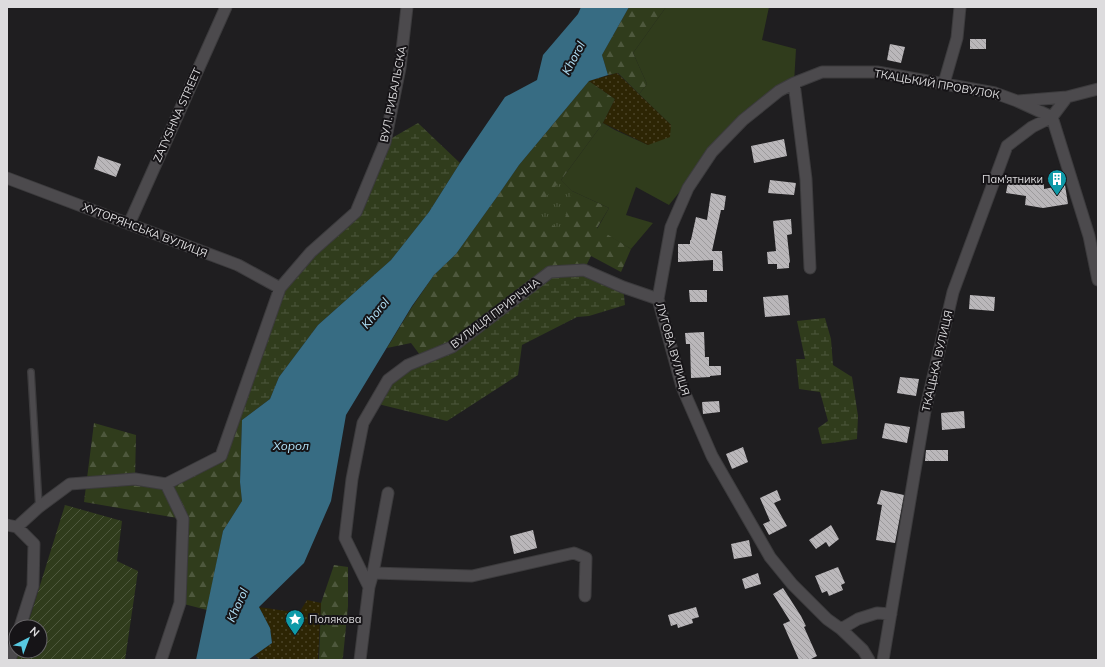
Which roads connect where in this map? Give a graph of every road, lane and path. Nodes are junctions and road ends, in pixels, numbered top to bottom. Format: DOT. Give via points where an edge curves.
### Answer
graph roads {
  1 [pos="226,7"];
  2 [pos="407,7"];
  3 [pos="960,7"];
  4 [pos="794,83"];
  5 [pos="944,83"];
  6 [pos="1098,89"];
  7 [pos="779,91"];
  8 [pos="1067,97"];
  9 [pos="1017,101"];
  10 [pos="1052,117"];
  11 [pos="7,178"];
  12 [pos="129,224"];
  13 [pos="810,268"];
  14 [pos="1098,280"];
  15 [pos="280,288"];
  16 [pos="658,299"];
  17 [pos="31,372"];
  18 [pos="166,484"];
  19 [pos="388,493"];
  20 [pos="39,507"];
  21 [pos="12,526"];
  22 [pos="373,573"];
  23 [pos="369,587"];
  24 [pos="585,596"];
  25 [pos="890,614"];
  26 [pos="23,619"];
  27 [pos="841,629"];
  28 [pos="161,660"];
  29 [pos="360,660"];
  30 [pos="869,660"];
  31 [pos="883,660"];
  1 -- 12 [label="street, ZATYSHNA STREET"];
  2 -- 15 [label="street, ВУЛ. РИБАЛЬСКА" via="400,68 385,142 356,212 311,252"];
  3 -- 5 [label="street" via="957,38"];
  4 -- 5 [label="street, ТКАЦЬКИЙ ПРОВУЛОК" via="822,72 877,72"];
  4 -- 7 [label="street, ТКАЦЬКИЙ ПРОВУЛОК"];
  4 -- 13 [label="street" via="806,179"];
  5 -- 9 [label="street, ТКАЦЬКИЙ ПРОВУЛОК" via="995,93"];
  6 -- 8 [label="street"];
  7 -- 16 [label="street, ЛУГОВА ВУЛИЦЯ" via="743,120 712,152 688,188 671,227"];
  8 -- 9 [label="street"];
  8 -- 10 [label="street, ТКАЦЬКА ВУЛИЦЯ"];
  9 -- 10 [label="street, ТКАЦЬКИЙ ПРОВУЛОК"];
  10 -- 14 [label="street" via="1090,236"];
  10 -- 25 [label="street, ТКАЦЬКА ВУЛИЦЯ" via="1032,127 1008,146 953,292 925,411"];
  11 -- 12 [label="street, ХУТОРЯНСЬКА ВУЛИЦЯ"];
  12 -- 15 [label="street, ХУТОРЯНСЬКА ВУЛИЦЯ" via="238,265"];
  15 -- 18 [label="street" via="221,456"];
  16 -- 23 [label="street, ВУЛИЦЯ ПРИРІЧНА" via="584,270 550,272 452,347 408,365 388,380 363,423 352,479 345,538"];
  16 -- 27 [label="street, ЛУГОВА ВУЛИЦЯ" via="682,386 712,456 770,557 797,589 827,619"];
  17 -- 20 [label="lane"];
  18 -- 20 [label="street" via="135,479 70,484"];
  18 -- 28 [label="street" via="183,519 180,603"];
  19 -- 22 [label="street"];
  20 -- 21 [label="street"];
  21 -- 26 [label="street" via="34,544 33,586"];
  22 -- 23 [label="street"];
  22 -- 24 [label="street" via="472,576 574,553 586,558"];
  23 -- 29 [label="street"];
  25 -- 27 [label="street" via="877,613 858,619"];
  25 -- 31 [label="street, ТКАЦЬКА ВУЛИЦЯ"];
  27 -- 30 [label="street, ЛУГОВА ВУЛИЦЯ"];
}
